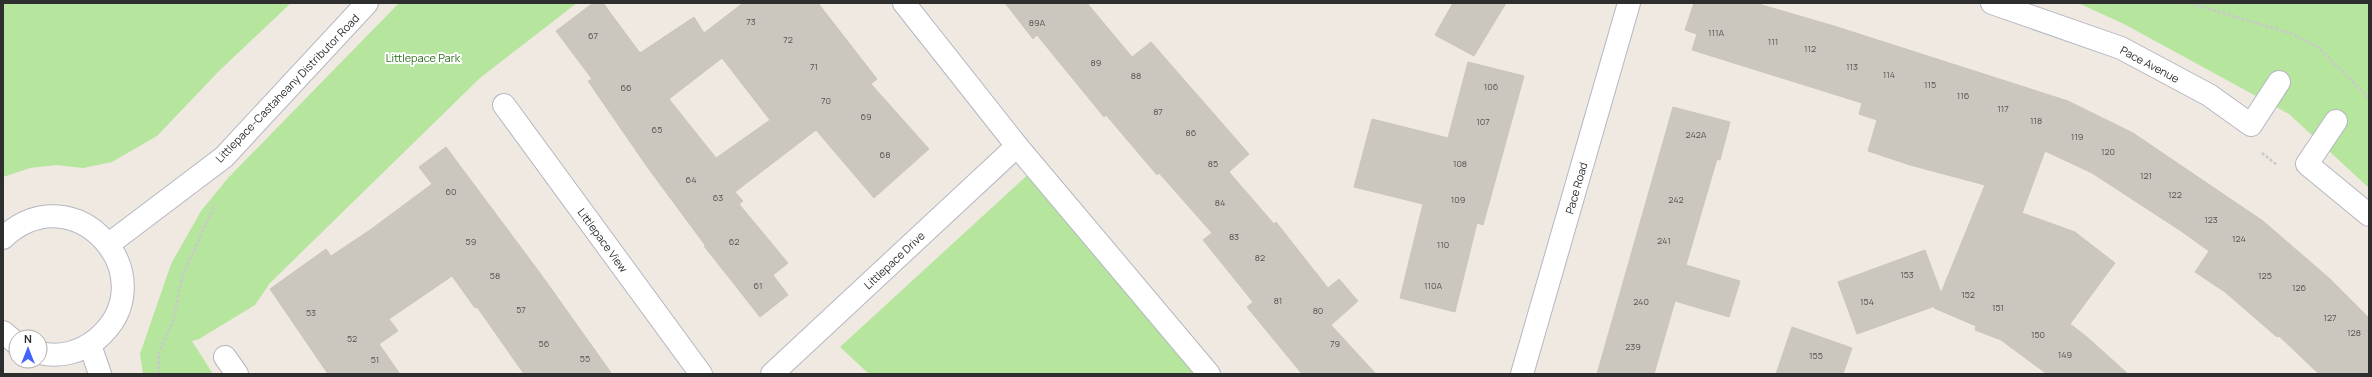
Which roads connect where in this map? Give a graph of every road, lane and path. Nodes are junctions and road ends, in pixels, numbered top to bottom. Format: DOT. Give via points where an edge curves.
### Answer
graph roads {
  1 [pos="367,3"];
  2 [pos="904,3"];
  3 [pos="1629,3"];
  4 [pos="1992,3"];
  5 [pos="2189,3"];
  6 [pos="2279,82"];
  7 [pos="2369,98"];
  8 [pos="504,105"];
  9 [pos="2336,121"];
  10 [pos="1017,146"];
  11 [pos="2261,152"];
  12 [pos="2278,165"];
  13 [pos="218,198"];
  14 [pos="2369,215"];
  15 [pos="6,231"];
  16 [pos="109,244"];
  17 [pos="90,345"];
  18 [pos="48,355"];
  19 [pos="100,374"];
  20 [pos="158,374"];
  21 [pos="701,374"];
  22 [pos="772,374"];
  23 [pos="1209,374"];
  24 [pos="1522,374"];
  1 -- 16 [label="street, Littlepace-Castaheany Distributor Road" via="224,157"];
  2 -- 10 [label="street"];
  3 -- 24 [label="street, Pace Road"];
  4 -- 6 [label="street, Pace Avenue" via="2121,48 2209,95 2251,125"];
  5 -- 7 [label="path" via="2293,34 2319,48"];
  8 -- 21 [label="street, Littlepace View"];
  9 -- 14 [label="street" via="2307,164"];
  10 -- 22 [label="street, Littlepace Drive"];
  10 -- 23 [label="street"];
  11 -- 12 [label="path"];
  13 -- 20 [label="path" via="182,277 173,322 158,355"];
  15 -- 16 [label="street" via="36,218 58,216 80,221 99,232"];
  16 -- 17 [label="street" via="121,269 123,291 118,312 107,331"];
  17 -- 18 [label="street" via="70,353"];
  17 -- 19 [label="street"];
}
